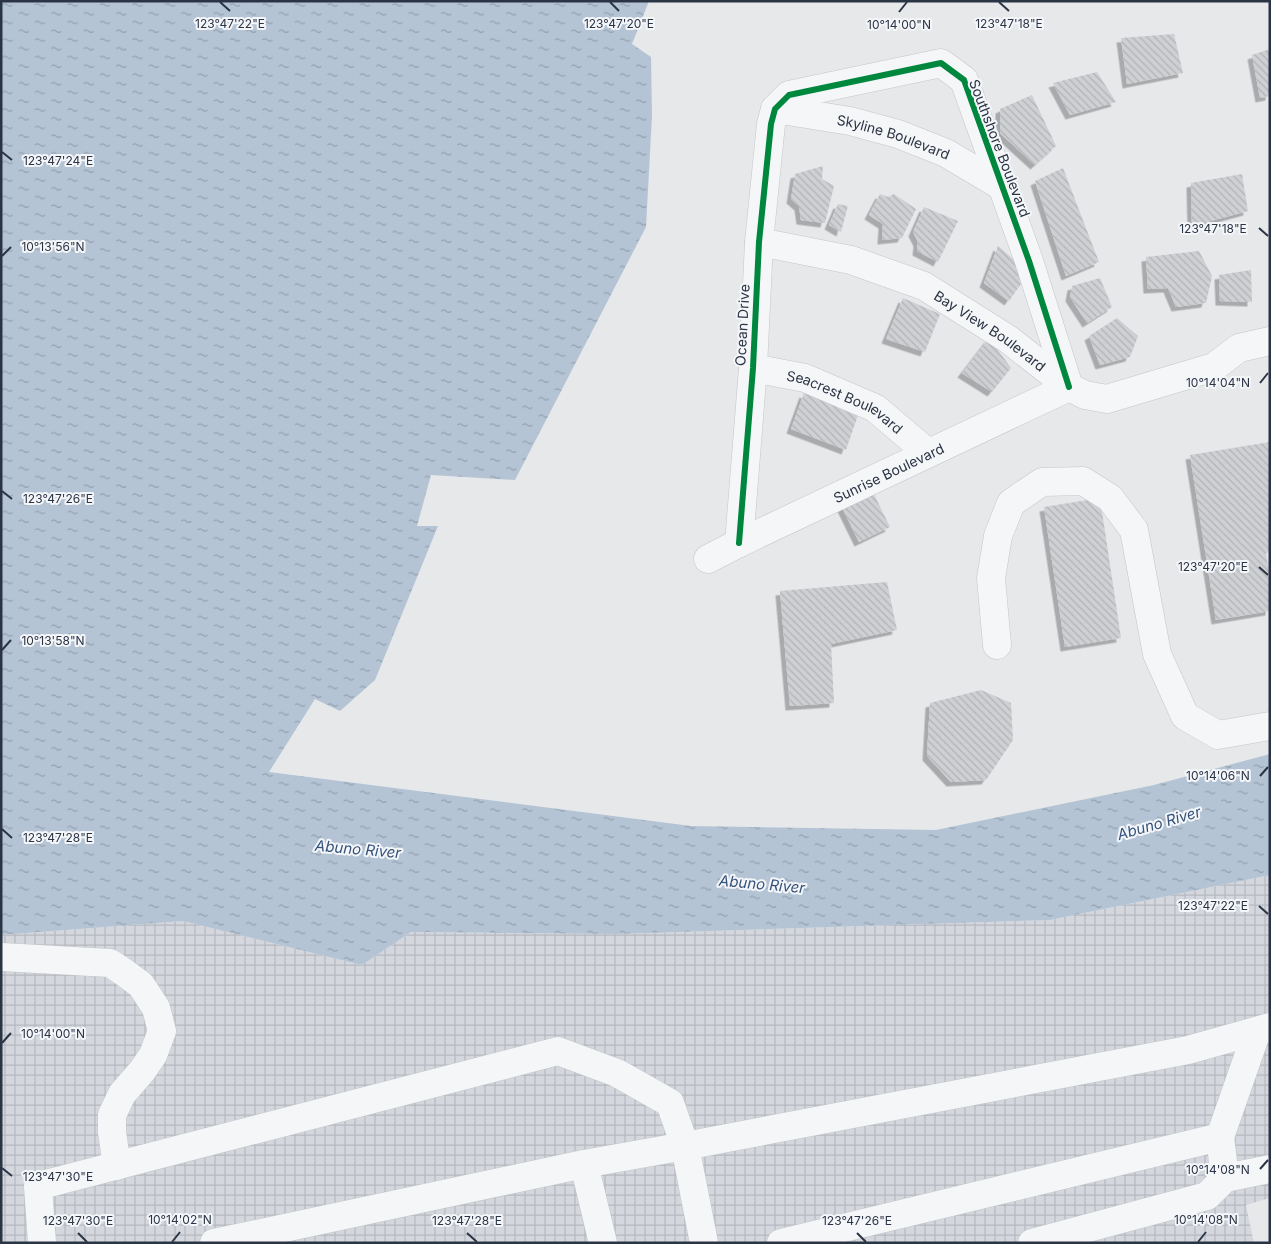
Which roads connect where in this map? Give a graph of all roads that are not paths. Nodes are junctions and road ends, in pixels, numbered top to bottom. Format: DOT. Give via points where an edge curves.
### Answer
graph roads {
  1 [pos="776,109"];
  2 [pos="1003,187"];
  3 [pos="759,242"];
  4 [pos="1039,294"];
  5 [pos="1008,339"];
  6 [pos="1270,341"];
  7 [pos="753,368"];
  8 [pos="1069,387"];
  9 [pos="928,453"];
  10 [pos="739,543"];
  11 [pos="708,559"];
  12 [pos="998,645"];
  13 [pos="1270,726"];
  14 [pos="2,957"];
  15 [pos="1263,1029"];
  16 [pos="1220,1137"];
  17 [pos="685,1146"];
  18 [pos="584,1164"];
  19 [pos="117,1166"];
  20 [pos="1270,1169"];
  21 [pos="1225,1178"];
  22 [pos="42,1243"];
  23 [pos="214,1243"];
  24 [pos="603,1243"];
  25 [pos="704,1243"];
  26 [pos="781,1243"];
  27 [pos="1032,1243"];
  1 -- 2 [label="street, Skyline Boulevard" via="850,121 898,134 946,153"];
  1 -- 2 [label="street, Southshore Boulevard" via="789,95 941,63 964,80"];
  1 -- 3 [label="street, Ocean Drive" via="771,124"];
  2 -- 4 [label="street, Southshore Boulevard"];
  3 -- 5 [label="street, Bay View Boulevard" via="851,260 924,286"];
  3 -- 7 [label="street, Ocean Drive"];
  4 -- 5 [label="street, Southshore Boulevard" via="1042,307 1039,320 1021,337"];
  4 -- 8 [label="street, Southshore Boulevard"];
  5 -- 8 [label="street, Bay View Boulevard"];
  6 -- 8 [label="street, Bay View Boulevard" via="1240,348 1214,367 1107,399 1085,395"];
  7 -- 9 [label="street, Seacrest Boulevard" via="805,378 874,408"];
  7 -- 10 [label="street, Ocean Drive"];
  8 -- 9 [label="street, Sunrise Boulevard"];
  9 -- 10 [label="street, Sunrise Boulevard"];
  10 -- 11 [label="street, Sunrise Boulevard"];
  12 -- 13 [label="street" via="992,578 998,536 1011,503 1042,482 1082,481 1110,498 1134,530 1157,654 1185,716 1218,736"];
  14 -- 19 [label="street" via="110,963 142,985 156,1008 162,1031 153,1055 122,1094 112,1115"];
  15 -- 16 [label="street"];
  15 -- 17 [label="street" via="1188,1050"];
  16 -- 21 [label="street"];
  16 -- 26 [label="street"];
  17 -- 18 [label="street"];
  17 -- 19 [label="street" via="670,1103 617,1073 558,1051"];
  17 -- 25 [label="street"];
  18 -- 23 [label="street"];
  18 -- 24 [label="street"];
  19 -- 22 [label="street" via="38,1186"];
  20 -- 21 [label="street"];
  21 -- 27 [label="street" via="1207,1196"];
}
